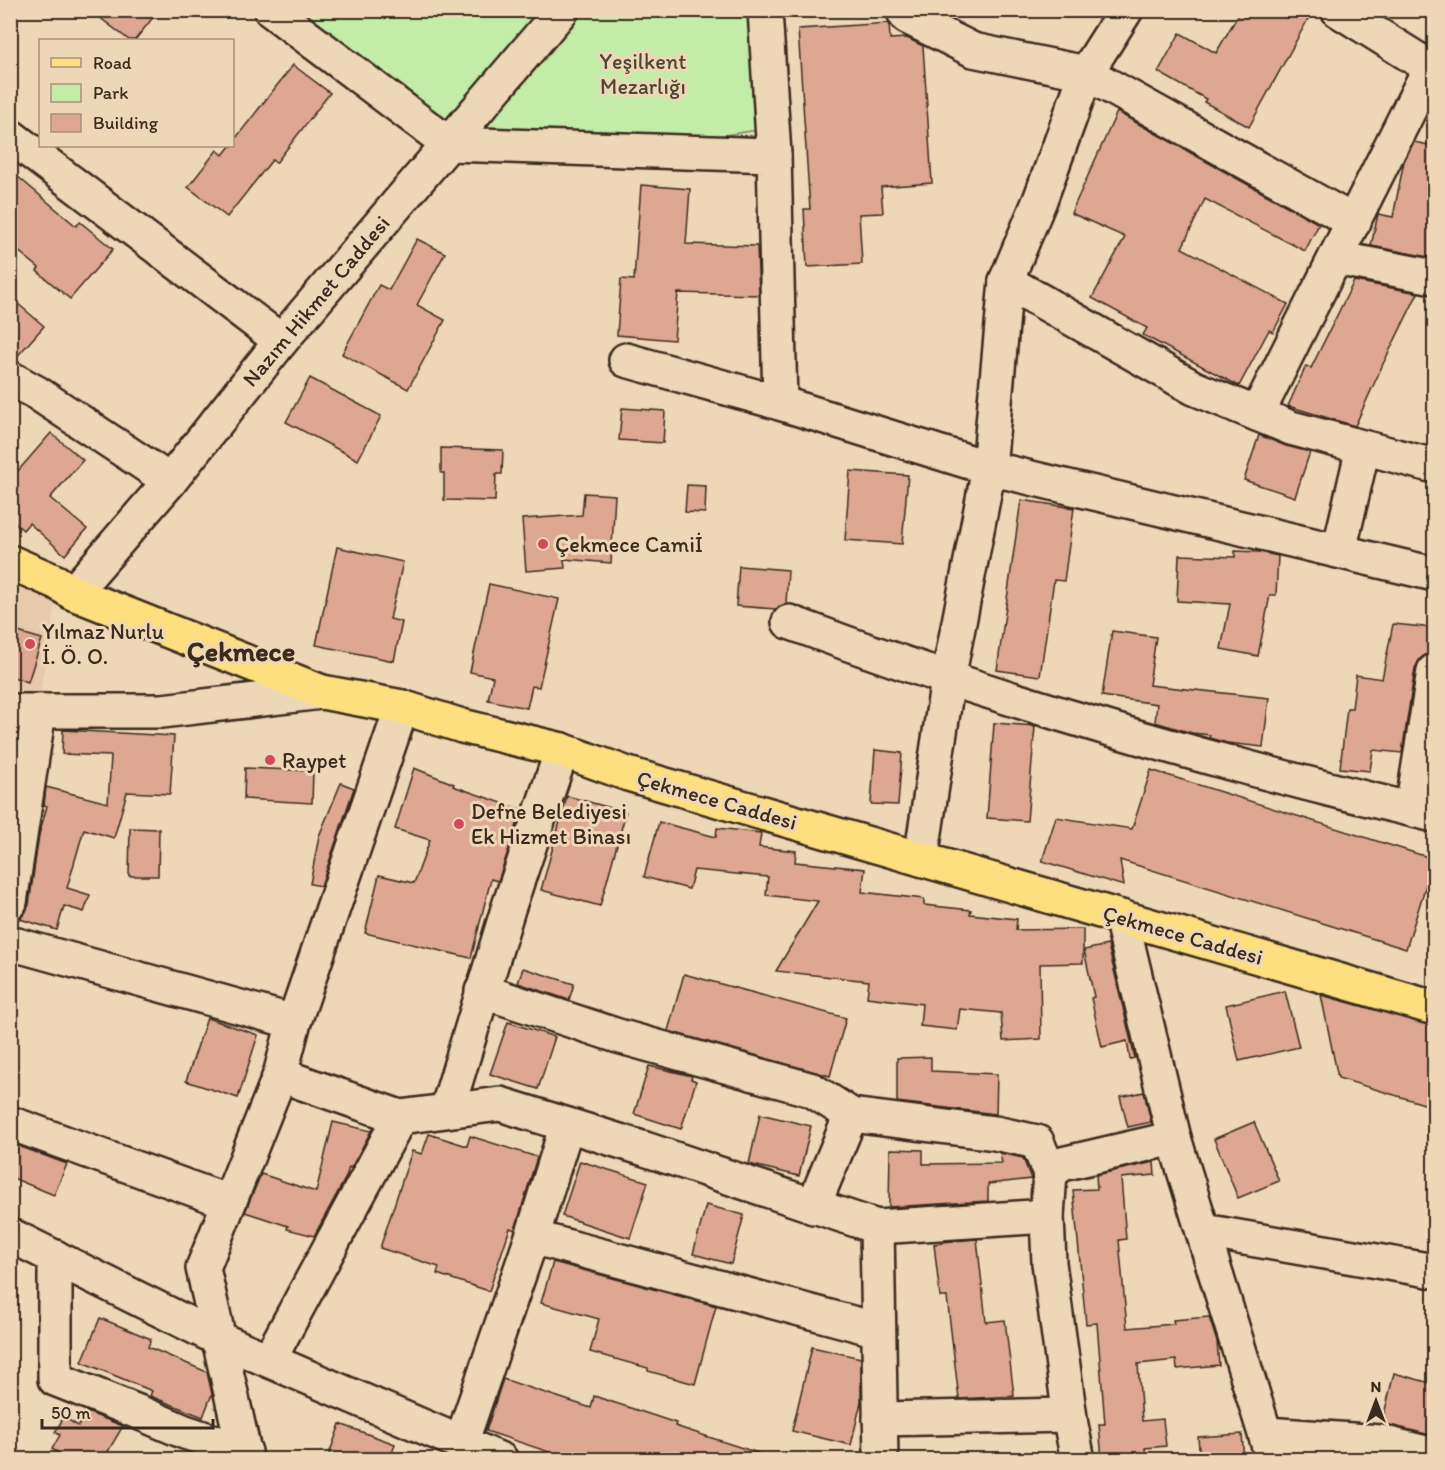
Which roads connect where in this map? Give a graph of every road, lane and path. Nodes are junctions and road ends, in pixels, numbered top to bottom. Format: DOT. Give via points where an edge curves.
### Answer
graph roads {
  1 [pos="271,10"];
  2 [pos="562,10"];
  3 [pos="765,10"];
  4 [pos="903,10"];
  5 [pos="1126,10"];
  6 [pos="1338,10"];
  7 [pos="1433,64"];
  8 [pos="1086,73"];
  9 [pos="10,136"];
  10 [pos="449,144"];
  11 [pos="774,155"];
  12 [pos="1354,222"];
  13 [pos="1336,258"];
  14 [pos="1434,277"];
  15 [pos="1006,281"];
  16 [pos="281,341"];
  17 [pos="626,360"];
  18 [pos="10,378"];
  19 [pos="780,403"];
  20 [pos="1257,414"];
  21 [pos="1364,448"];
  22 [pos="1434,466"];
  23 [pos="989,468"];
  24 [pos="170,481"];
  25 [pos="1339,551"];
  26 [pos="10,561"];
  27 [pos="1434,574"];
  28 [pos="73,593"];
  29 [pos="789,622"];
  30 [pos="1434,671"];
  31 [pos="948,679"];
  32 [pos="322,692"];
  33 [pos="402,707"];
  34 [pos="25,711"];
  35 [pos="562,750"];
  36 [pos="1423,812"];
  37 [pos="921,859"];
  38 [pos="10,903"];
  39 [pos="1121,917"];
  40 [pos="10,943"];
  41 [pos="482,991"];
  42 [pos="1434,1008"];
  43 [pos="294,1023"];
  44 [pos="280,1076"];
  45 [pos="447,1110"];
  46 [pos="851,1115"];
  47 [pos="400,1117"];
  48 [pos="10,1124"];
  49 [pos="567,1125"];
  50 [pos="1174,1138"];
  51 [pos="1050,1173"];
  52 [pos="229,1202"];
  53 [pos="813,1207"];
  54 [pos="1047,1216"];
  55 [pos="877,1227"];
  56 [pos="1204,1231"];
  57 [pos="10,1235"];
  58 [pos="532,1237"];
  59 [pos="55,1257"];
  60 [pos="1434,1270"];
  61 [pos="878,1330"];
  62 [pos="219,1339"];
  63 [pos="268,1360"];
  64 [pos="1069,1415"];
  65 [pos="880,1419"];
  66 [pos="461,1443"];
  67 [pos="1270,1447"];
  68 [pos="1434,1455"];
  69 [pos="246,1456"];
  70 [pos="501,1460"];
  71 [pos="881,1460"];
  72 [pos="1078,1460"];
  1 -- 10 [label="street"];
  2 -- 10 [label="street, Nazım Hikmet Caddesi"];
  3 -- 11 [label="street"];
  4 -- 8 [label="street" via="907,17 973,50"];
  5 -- 8 [label="street"];
  6 -- 7 [label="street"];
  7 -- 12 [label="street"];
  8 -- 12 [label="street"];
  8 -- 15 [label="street"];
  9 -- 16 [label="street"];
  10 -- 11 [label="street"];
  10 -- 16 [label="street, Nazım Hikmet Caddesi"];
  11 -- 19 [label="street"];
  12 -- 13 [label="street"];
  13 -- 14 [label="street"];
  13 -- 20 [label="street"];
  15 -- 20 [label="street" via="1194,388"];
  15 -- 23 [label="street"];
  16 -- 24 [label="street, Nazım Hikmet Caddesi"];
  17 -- 19 [label="street"];
  18 -- 24 [label="street"];
  19 -- 23 [label="street"];
  20 -- 21 [label="street" via="1291,428"];
  21 -- 22 [label="street"];
  21 -- 25 [label="street"];
  23 -- 25 [label="street"];
  23 -- 31 [label="street"];
  24 -- 28 [label="street, Nazım Hikmet Caddesi"];
  25 -- 27 [label="street"];
  26 -- 28 [label="main road, Çekmece Caddesi"];
  28 -- 32 [label="main road, Çekmece Caddesi"];
  29 -- 31 [label="street"];
  30 -- 36 [label="street"];
  31 -- 36 [label="street" via="1154,743"];
  31 -- 37 [label="street"];
  32 -- 33 [label="main road, Çekmece Caddesi"];
  32 -- 34 [label="street" via="162,711"];
  33 -- 35 [label="main road, Çekmece Caddesi"];
  33 -- 43 [label="street"];
  34 -- 38 [label="street"];
  35 -- 37 [label="main road, Çekmece Caddesi" via="628,774"];
  35 -- 41 [label="street"];
  37 -- 39 [label="main road, Çekmece Caddesi"];
  39 -- 42 [label="main road, Çekmece Caddesi"];
  39 -- 50 [label="street"];
  40 -- 43 [label="street"];
  41 -- 45 [label="street"];
  41 -- 46 [label="street" via="618,1036 812,1090"];
  43 -- 44 [label="street"];
  44 -- 47 [label="street"];
  44 -- 52 [label="street"];
  45 -- 47 [label="street"];
  45 -- 49 [label="street" via="500,1104"];
  46 -- 51 [label="street" via="995,1132 1037,1142"];
  46 -- 53 [label="street"];
  47 -- 63 [label="street"];
  48 -- 52 [label="street"];
  49 -- 53 [label="street"];
  49 -- 58 [label="street"];
  50 -- 51 [label="street" via="1062,1164"];
  50 -- 56 [label="street"];
  51 -- 54 [label="street"];
  52 -- 62 [label="street" via="203,1268"];
  53 -- 55 [label="street"];
  54 -- 55 [label="street"];
  54 -- 64 [label="street" via="1049,1263"];
  55 -- 61 [label="street"];
  56 -- 60 [label="street"];
  56 -- 67 [label="street"];
  57 -- 59 [label="street"];
  58 -- 61 [label="street"];
  58 -- 66 [label="street"];
  59 -- 62 [label="street"];
  59 -- 69 [label="street" via="55,1379"];
  61 -- 65 [label="street"];
  62 -- 63 [label="street"];
  62 -- 69 [label="street"];
  63 -- 66 [label="street"];
  64 -- 65 [label="street"];
  64 -- 72 [label="street"];
  65 -- 71 [label="street"];
  66 -- 70 [label="street"];
  67 -- 68 [label="street" via="1381,1442"];
}
